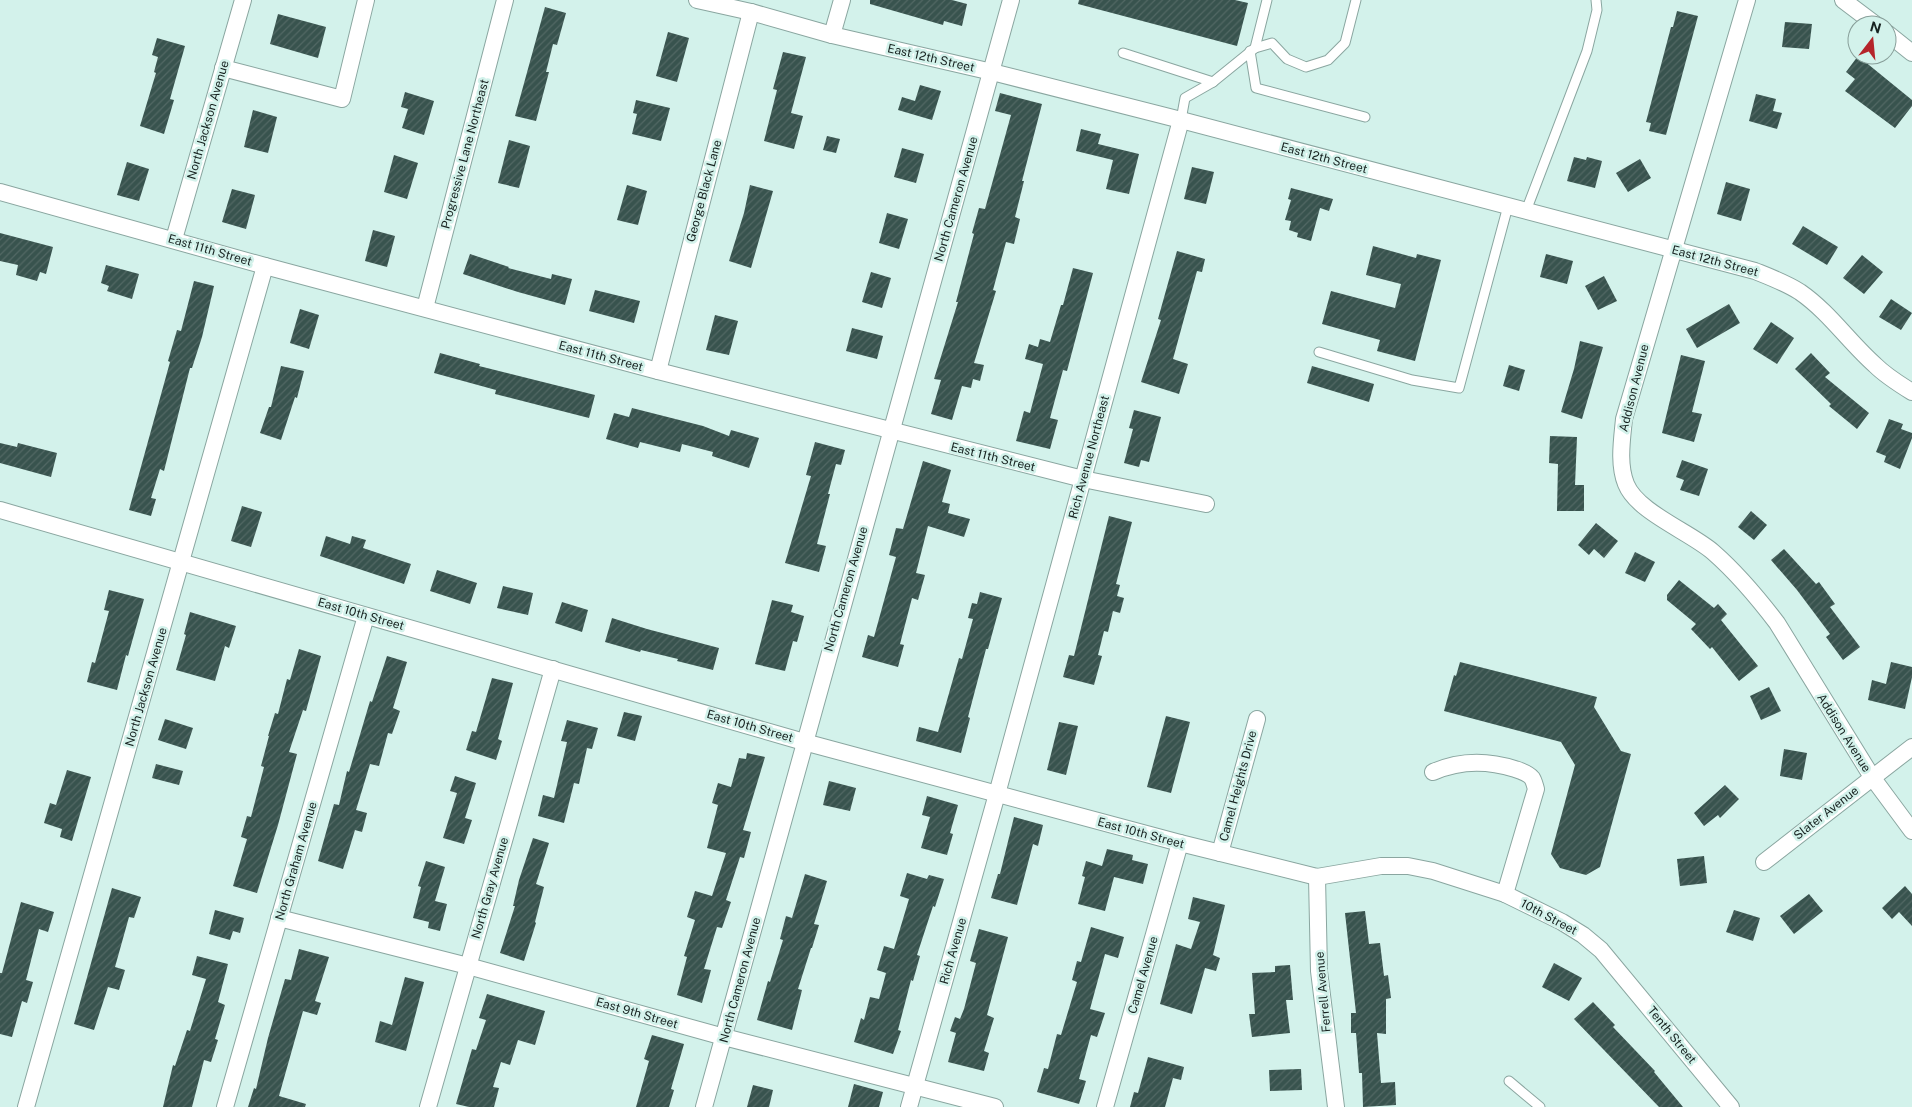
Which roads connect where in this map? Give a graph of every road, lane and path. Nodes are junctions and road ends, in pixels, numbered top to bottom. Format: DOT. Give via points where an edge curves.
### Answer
graph roads {
  1 [pos="243,0"];
  2 [pos="366,0"];
  3 [pos="505,0"];
  4 [pos="696,0"];
  5 [pos="842,0"];
  6 [pos="1011,0"];
  7 [pos="1267,0"];
  8 [pos="1356,0"];
  9 [pos="1596,0"];
  10 [pos="1747,0"];
  11 [pos="1843,0"];
  12 [pos="751,12"];
  13 [pos="1863,15"];
  14 [pos="832,35"];
  15 [pos="1897,41"];
  16 [pos="1253,50"];
  17 [pos="1912,52"];
  18 [pos="1123,53"];
  19 [pos="223,68"];
  20 [pos="992,72"];
  21 [pos="1213,82"];
  22 [pos="1365,117"];
  23 [pos="1180,120"];
  24 [pos="0,192"];
  25 [pos="1508,206"];
  26 [pos="1526,211"];
  27 [pos="174,240"];
  28 [pos="1673,250"];
  29 [pos="265,266"];
  30 [pos="425,308"];
  31 [pos="1319,352"];
  32 [pos="658,371"];
  33 [pos="1912,392"];
  34 [pos="890,431"];
  35 [pos="1083,479"];
  36 [pos="1206,504"];
  37 [pos="0,510"];
  38 [pos="182,562"];
  39 [pos="366,616"];
  40 [pos="553,669"];
  41 [pos="1256,719"];
  42 [pos="804,742"];
  43 [pos="1912,747"];
  44 [pos="1433,772"];
  45 [pos="1872,777"];
  46 [pos="997,794"];
  47 [pos="1912,831"];
  48 [pos="1180,843"];
  49 [pos="1220,853"];
  50 [pos="1764,862"];
  51 [pos="1317,877"];
  52 [pos="1505,894"];
  53 [pos="279,918"];
  54 [pos="1613,963"];
  55 [pos="468,966"];
  56 [pos="724,1037"];
  57 [pos="1509,1081"];
  58 [pos="914,1087"];
  59 [pos="26,1107"];
  60 [pos="225,1107"];
  61 [pos="428,1107"];
  62 [pos="704,1107"];
  63 [pos="908,1107"];
  64 [pos="995,1107"];
  65 [pos="1105,1107"];
  66 [pos="1336,1107"];
  67 [pos="1540,1107"];
  68 [pos="1731,1107"];
  1 -- 19 [label="street, North Jackson Avenue"];
  2 -- 19 [label="street" via="342,99"];
  3 -- 30 [label="street, Progressive Lane Northeast"];
  4 -- 12 [label="street, East 12th Street"];
  5 -- 14 [label="street"];
  6 -- 20 [label="street, North Cameron Avenue"];
  7 -- 16 [label="lane"];
  8 -- 16 [label="lane" via="1345,43 1328,60 1306,67 1287,60 1272,43"];
  9 -- 26 [label="lane" via="1597,10 1587,51"];
  10 -- 28 [label="street, Addison Avenue"];
  11 -- 13 [label="street"];
  12 -- 14 [label="street, East 12th Street"];
  12 -- 32 [label="street, George Black Lane"];
  14 -- 20 [label="street, East 12th Street"];
  15 -- 17 [label="street"];
  16 -- 21 [label="lane"];
  16 -- 22 [label="lane" via="1256,88"];
  18 -- 21 [label="lane"];
  19 -- 27 [label="street, North Jackson Avenue"];
  20 -- 23 [label="street, East 12th Street"];
  20 -- 34 [label="street, North Cameron Avenue"];
  21 -- 23 [label="lane" via="1185,98"];
  23 -- 25 [label="street, East 12th Street"];
  23 -- 35 [label="street, Rich Avenue Northeast"];
  24 -- 27 [label="street, East 11th Street"];
  25 -- 26 [label="street, East 12th Street"];
  25 -- 31 [label="lane" via="1459,388 1412,380"];
  26 -- 28 [label="street, East 12th Street"];
  27 -- 29 [label="street, East 11th Street"];
  28 -- 33 [label="street, East 12th Street" via="1755,271 1800,292 1823,311 1874,365"];
  28 -- 45 [label="street, Addison Avenue" via="1624,419 1621,441 1626,485 1651,512 1713,552 1760,599"];
  29 -- 30 [label="street, East 11th Street"];
  29 -- 38 [label="street, North Jackson Avenue"];
  30 -- 32 [label="street, East 11th Street"];
  32 -- 34 [label="street, East 11th Street"];
  34 -- 35 [label="street, East 11th Street"];
  34 -- 42 [label="street, North Cameron Avenue"];
  35 -- 36 [label="street, East 11th Street"];
  35 -- 46 [label="street, Rich Avenue Northeast"];
  37 -- 38 [label="street, East 10th Street"];
  38 -- 39 [label="street, East 10th Street"];
  38 -- 59 [label="street, North Jackson Avenue"];
  39 -- 40 [label="street, East 10th Street"];
  39 -- 53 [label="street, North Graham Avenue"];
  40 -- 42 [label="street, East 10th Street"];
  40 -- 55 [label="street, North Gray Avenue"];
  41 -- 49 [label="street, Camel Heights Drive"];
  42 -- 46 [label="street, East 10th Street"];
  42 -- 56 [label="street, North Cameron Avenue"];
  43 -- 45 [label="street, Slater Avenue"];
  44 -- 52 [label="street" via="1458,764 1487,763 1524,772 1532,779 1536,789"];
  45 -- 47 [label="street, Addison Avenue"];
  45 -- 50 [label="street, Slater Avenue"];
  46 -- 48 [label="street, East 10th Street"];
  46 -- 58 [label="street, Rich Avenue"];
  48 -- 49 [label="street, East 10th Street"];
  48 -- 65 [label="street, Camel Avenue"];
  49 -- 51 [label="street, East 10th Street"];
  51 -- 52 [label="street, East 10th Street" via="1381,866 1408,866"];
  51 -- 66 [label="street, Ferrell Avenue" via="1319,971"];
  52 -- 54 [label="street, 10th Street" via="1583,935"];
  53 -- 55 [label="street, East 9th Street"];
  53 -- 60 [label="street, North Graham Avenue"];
  54 -- 68 [label="street, Tenth Street"];
  55 -- 56 [label="street, East 9th Street"];
  55 -- 61 [label="street, North Gray Avenue"];
  56 -- 58 [label="street, East 9th Street"];
  56 -- 62 [label="street, North Cameron Avenue"];
  57 -- 67 [label="lane"];
  58 -- 63 [label="street, Rich Avenue"];
  58 -- 64 [label="street, East 9th Street"];
}
